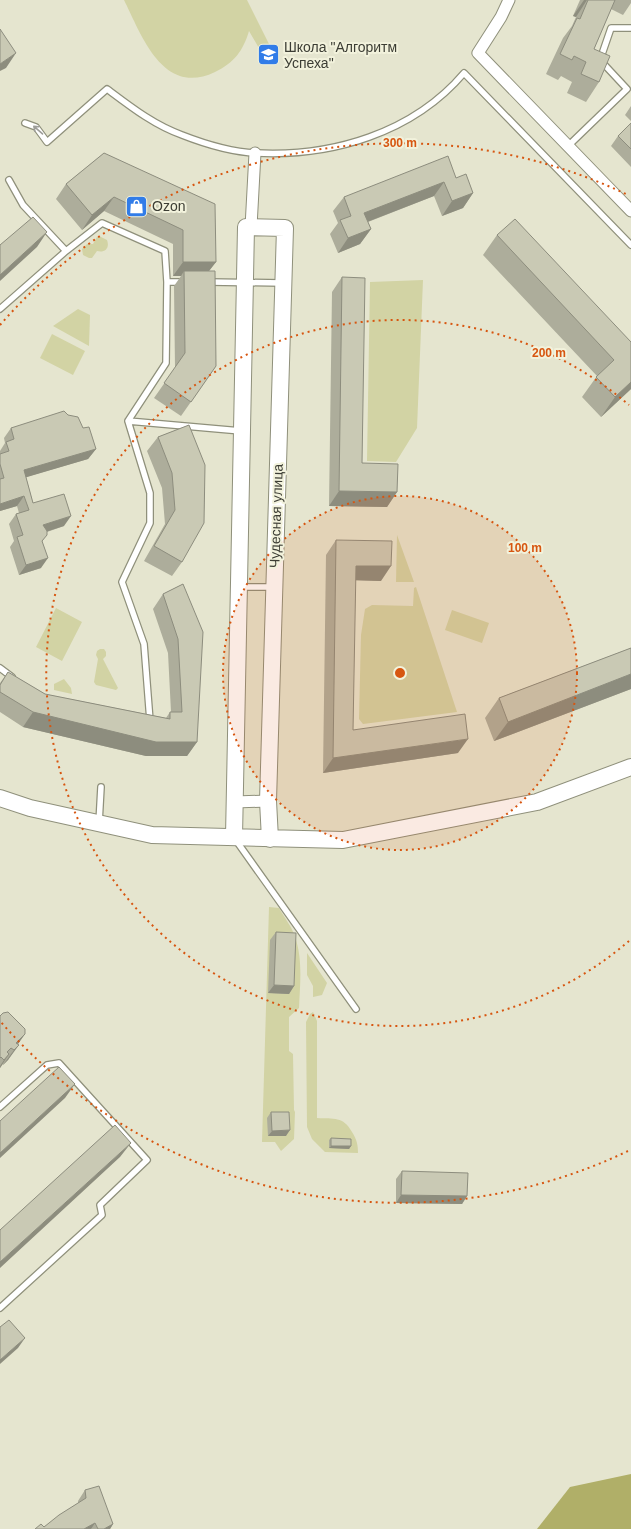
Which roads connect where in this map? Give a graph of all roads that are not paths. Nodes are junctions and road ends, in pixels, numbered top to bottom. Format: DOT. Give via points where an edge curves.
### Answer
graph roads {
  1 [pos="509,0"];
  2 [pos="631,28"];
  3 [pos="25,123"];
  4 [pos="568,146"];
  5 [pos="255,153"];
  6 [pos="9,180"];
  7 [pos="631,211"];
  8 [pos="251,227"];
  9 [pos="631,245"];
  10 [pos="66,251"];
  11 [pos="167,282"];
  12 [pos="190,282"];
  13 [pos="205,282"];
  14 [pos="244,282"];
  15 [pos="285,283"];
  16 [pos="0,308"];
  17 [pos="128,421"];
  18 [pos="241,431"];
  19 [pos="238,587"];
  20 [pos="274,587"];
  21 [pos="0,668"];
  22 [pos="18,681"];
  23 [pos="142,719"];
  24 [pos="631,767"];
  25 [pos="101,787"];
  26 [pos="0,798"];
  27 [pos="268,801"];
  28 [pos="235,802"];
  29 [pos="99,823"];
  30 [pos="234,837"];
  31 [pos="270,838"];
  32 [pos="356,1009"];
  33 [pos="0,1107"];
  34 [pos="0,1308"];
  1 -- 4 [label="street" via="478,53"];
  2 -- 4 [label="lane" via="611,28 600,60 627,89"];
  5 -- 3 [label="lane, one-way" via="223,148 181,135 142,115 107,89 46,142 36,127"];
  4 -- 7 [label="street"];
  5 -- 8 [label="street"];
  5 -- 9 [label="lane" via="312,152 347,145 380,134 412,118 441,97 464,74"];
  6 -- 10 [label="lane" via="23,205"];
  8 -- 14 [label="street" via="246,227"];
  8 -- 15 [label="street, Чудесная улица" via="285,228"];
  10 -- 11 [label="lane" via="102,223 165,251"];
  10 -- 16 [label="lane"];
  11 -- 12 [label="lane"];
  11 -- 17 [label="lane" via="166,363"];
  13 -- 14 [label="lane"];
  14 -- 15 [label="lane"];
  14 -- 18 [label="street"];
  15 -- 20 [label="street, Чудесная улица"];
  17 -- 18 [label="lane"];
  17 -- 23 [label="lane" via="150,493 150,523 122,582 144,644 150,721"];
  18 -- 19 [label="street"];
  19 -- 20 [label="lane"];
  19 -- 28 [label="street"];
  20 -- 27 [label="street, Чудесная улица"];
  21 -- 22 [label="lane"];
  24 -- 31 [label="street" via="530,804 343,840"];
  25 -- 29 [label="lane"];
  26 -- 29 [label="street" via="30,808"];
  27 -- 28 [label="street"];
  27 -- 31 [label="street, Чудесная улица"];
  28 -- 30 [label="street"];
  29 -- 30 [label="street" via="152,835"];
  30 -- 31 [label="street"];
  30 -- 32 [label="lane"];
  33 -- 34 [label="lane" via="47,1064 59,1064 147,1160 100,1205 102,1215"];
}
